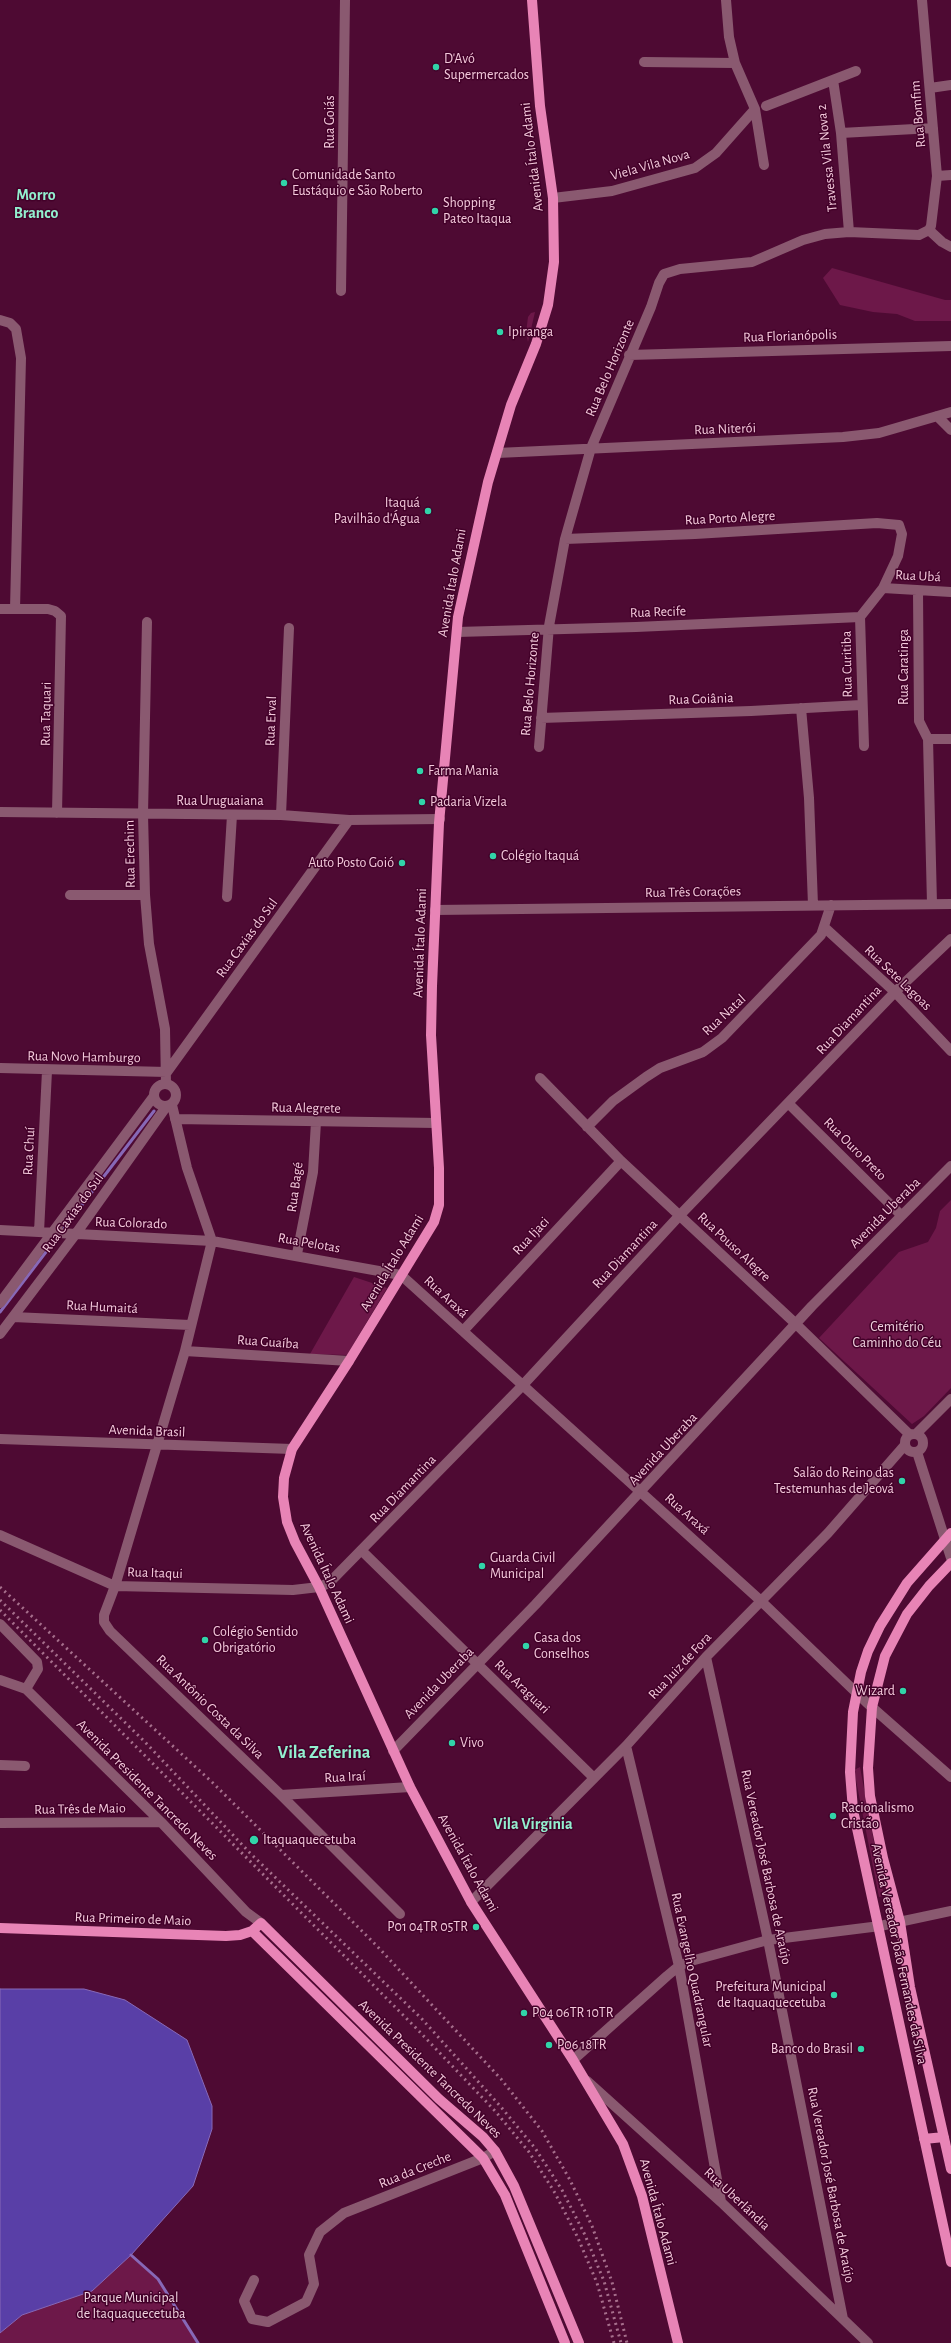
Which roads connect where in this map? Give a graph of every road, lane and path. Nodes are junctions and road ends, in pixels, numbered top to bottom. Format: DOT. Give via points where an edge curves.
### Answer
graph roads {
  1 [pos="345,0"];
  2 [pos="532,0"];
  3 [pos="726,0"];
  4 [pos="922,0"];
  5 [pos="644,62"];
  6 [pos="735,63"];
  7 [pos="856,70"];
  8 [pos="833,80"];
  9 [pos="951,85"];
  10 [pos="930,88"];
  11 [pos="766,106"];
  12 [pos="755,109"];
  13 [pos="933,128"];
  14 [pos="841,133"];
  15 [pos="764,165"];
  16 [pos="951,175"];
  17 [pos="937,176"];
  18 [pos="553,198"];
  19 [pos="930,228"];
  20 [pos="849,232"];
  21 [pos="951,247"];
  22 [pos="341,291"];
  23 [pos="0,320"];
  24 [pos="951,346"];
  25 [pos="629,355"];
  26 [pos="951,412"];
  27 [pos="937,416"];
  28 [pos="951,430"];
  29 [pos="591,448"];
  30 [pos="497,453"];
  31 [pos="896,523"];
  32 [pos="565,539"];
  33 [pos="883,588"];
  34 [pos="918,591"];
  35 [pos="951,592"];
  36 [pos="0,609"];
  37 [pos="15,609"];
  38 [pos="860,617"];
  39 [pos="147,622"];
  40 [pos="289,628"];
  41 [pos="549,630"];
  42 [pos="457,632"];
  43 [pos="861,705"];
  44 [pos="802,708"];
  45 [pos="541,718"];
  46 [pos="951,739"];
  47 [pos="928,740"];
  48 [pos="864,746"];
  49 [pos="539,747"];
  50 [pos="0,812"];
  51 [pos="57,813"];
  52 [pos="143,814"];
  53 [pos="232,815"];
  54 [pos="281,815"];
  55 [pos="440,819"];
  56 [pos="349,820"];
  57 [pos="70,895"];
  58 [pos="145,895"];
  59 [pos="227,897"];
  60 [pos="932,904"];
  61 [pos="951,904"];
  62 [pos="813,905"];
  63 [pos="831,905"];
  64 [pos="435,910"];
  65 [pos="824,927"];
  66 [pos="951,939"];
  67 [pos="895,992"];
  68 [pos="951,1051"];
  69 [pos="0,1068"];
  70 [pos="47,1071"];
  71 [pos="167,1072"];
  72 [pos="540,1078"];
  73 [pos="166,1084"];
  74 [pos="154,1096"];
  75 [pos="789,1104"];
  76 [pos="169,1106"];
  77 [pos="175,1119"];
  78 [pos="316,1122"];
  79 [pos="436,1123"];
  80 [pos="587,1127"];
  81 [pos="621,1160"];
  82 [pos="951,1166"];
  83 [pos="901,1214"];
  84 [pos="680,1215"];
  85 [pos="0,1230"];
  86 [pos="39,1232"];
  87 [pos="55,1234"];
  88 [pos="74,1235"];
  89 [pos="212,1241"];
  90 [pos="297,1254"];
  91 [pos="401,1274"];
  92 [pos="0,1303"];
  93 [pos="13,1317"];
  94 [pos="796,1324"];
  95 [pos="190,1325"];
  96 [pos="463,1331"];
  97 [pos="0,1334"];
  98 [pos="185,1351"];
  99 [pos="350,1361"];
  100 [pos="522,1386"];
  101 [pos="951,1399"];
  102 [pos="913,1434"];
  103 [pos="0,1439"];
  104 [pos="905,1445"];
  105 [pos="156,1446"];
  106 [pos="292,1450"];
  107 [pos="917,1452"];
  108 [pos="641,1492"];
  109 [pos="0,1535"];
  110 [pos="948,1536"];
  111 [pos="362,1551"];
  112 [pos="951,1558"];
  113 [pos="951,1563"];
  114 [pos="115,1586"];
  115 [pos="319,1587"];
  116 [pos="761,1601"];
  117 [pos="0,1624"];
  118 [pos="706,1658"];
  119 [pos="478,1664"];
  120 [pos="0,1680"];
  121 [pos="26,1689"];
  122 [pos="857,1693"];
  123 [pos="872,1706"];
  124 [pos="626,1746"];
  125 [pos="393,1751"];
  126 [pos="0,1765"];
  127 [pos="25,1766"];
  128 [pos="593,1777"];
  129 [pos="951,1777"];
  130 [pos="410,1787"];
  131 [pos="281,1795"];
  132 [pos="161,1822"];
  133 [pos="0,1823"];
  134 [pos="471,1902"];
  135 [pos="951,1911"];
  136 [pos="246,1912"];
  137 [pos="400,1914"];
  138 [pos="900,1922"];
  139 [pos="261,1923"];
  140 [pos="880,1926"];
  141 [pos="0,1928"];
  142 [pos="252,1931"];
  143 [pos="768,1940"];
  144 [pos="679,1966"];
  145 [pos="573,2060"];
  146 [pos="584,2079"];
  147 [pos="618,2109"];
  148 [pos="607,2117"];
  149 [pos="944,2137"];
  150 [pos="924,2139"];
  151 [pos="495,2151"];
  152 [pos="483,2158"];
  153 [pos="951,2169"];
  154 [pos="721,2202"];
  155 [pos="951,2262"];
  156 [pos="254,2280"];
  157 [pos="843,2319"];
  158 [pos="565,2343"];
  159 [pos="579,2343"];
  160 [pos="678,2343"];
  161 [pos="868,2343"];
  1 -- 22 [label="street, Rua Goiás"];
  2 -- 18 [label="main road, Avenida Ítalo Adami" via="540,106"];
  3 -- 6 [label="street" via="729,37"];
  4 -- 10 [label="street, Rua Bomfim"];
  5 -- 6 [label="street"];
  6 -- 12 [label="street"];
  7 -- 8 [label="street"];
  8 -- 11 [label="street"];
  8 -- 14 [label="street, Travessa Vila Nova 2"];
  9 -- 10 [label="street"];
  10 -- 13 [label="street, Rua Bomfim"];
  12 -- 15 [label="street"];
  12 -- 18 [label="street, Viela Vila Nova" via="716,153 695,168 612,191"];
  13 -- 14 [label="street"];
  13 -- 17 [label="street, Rua Bomfim"];
  14 -- 20 [label="street, Travessa Vila Nova 2"];
  16 -- 17 [label="street"];
  17 -- 19 [label="street, Rua Bomfim"];
  18 -- 30 [label="main road, Avenida Ítalo Adami" via="554,262 548,305 536,344 511,406"];
  19 -- 20 [label="street, Rua Belo Horizonte" via="919,235 904,236"];
  19 -- 21 [label="street" via="942,242"];
  20 -- 25 [label="street, Rua Belo Horizonte" via="825,234 803,240 752,262 670,271 664,274"];
  23 -- 37 [label="street" via="14,326 19,334 21,358"];
  24 -- 25 [label="street, Rua Florianópolis"];
  25 -- 29 [label="street, Rua Belo Horizonte"];
  26 -- 27 [label="street, Rua Niterói"];
  27 -- 28 [label="street"];
  27 -- 29 [label="street, Rua Niterói" via="879,433 843,437"];
  29 -- 30 [label="street, Rua Niterói"];
  29 -- 32 [label="street, Rua Belo Horizonte"];
  30 -- 42 [label="main road, Avenida Ítalo Adami" via="460,601"];
  31 -- 32 [label="street, Rua Porto Alegre"];
  31 -- 33 [label="street, Rua Curitiba" via="901,528 902,542"];
  32 -- 41 [label="street, Rua Belo Horizonte"];
  33 -- 34 [label="street, Rua Ubá"];
  33 -- 38 [label="street, Rua Curitiba"];
  34 -- 35 [label="street, Rua Ubá"];
  34 -- 47 [label="street, Rua Caratinga" via="919,721"];
  36 -- 37 [label="street"];
  37 -- 51 [label="street, Rua Taquari" via="48,609 56,611 61,616"];
  38 -- 41 [label="street, Rua Recife"];
  38 -- 43 [label="street, Rua Curitiba"];
  39 -- 52 [label="street, Rua Erechim"];
  40 -- 54 [label="street, Rua Erval"];
  41 -- 42 [label="street, Rua Recife"];
  41 -- 45 [label="street, Rua Belo Horizonte"];
  42 -- 55 [label="main road, Avenida Ítalo Adami"];
  43 -- 44 [label="street, Rua Goiânia"];
  43 -- 48 [label="street, Rua Curitiba"];
  44 -- 45 [label="street, Rua Goiânia"];
  44 -- 62 [label="street"];
  45 -- 49 [label="street, Rua Belo Horizonte"];
  46 -- 47 [label="street"];
  47 -- 60 [label="street"];
  50 -- 51 [label="street, Rua Uruguaiana"];
  51 -- 52 [label="street, Rua Uruguaiana"];
  52 -- 53 [label="street, Rua Uruguaiana"];
  52 -- 58 [label="street, Rua Erechim"];
  53 -- 54 [label="street, Rua Uruguaiana"];
  53 -- 59 [label="street"];
  54 -- 56 [label="street, Rua Uruguaiana"];
  55 -- 56 [label="street, Rua Uruguaiana"];
  55 -- 64 [label="main road, Avenida Ítalo Adami"];
  56 -- 71 [label="street, Rua Caxias do Sul"];
  57 -- 58 [label="street"];
  58 -- 71 [label="street, Rua Erechim" via="149,944 165,1029"];
  60 -- 61 [label="street, Rua Três Corações"];
  60 -- 63 [label="street, Rua Três Corações"];
  62 -- 63 [label="street, Rua Três Corações"];
  62 -- 64 [label="street, Rua Três Corações"];
  63 -- 65 [label="street, Rua Natal"];
  64 -- 79 [label="main road, Avenida Ítalo Adami" via="431,1035"];
  65 -- 67 [label="street, Rua Sete Lagoas"];
  65 -- 80 [label="street, Rua Natal" via="808,949 722,1038 703,1052 660,1068 646,1077 613,1101"];
  66 -- 67 [label="street, Rua Diamantina"];
  67 -- 68 [label="street, Rua Sete Lagoas"];
  67 -- 75 [label="street, Rua Diamantina"];
  69 -- 70 [label="street, Rua Novo Hamburgo"];
  70 -- 71 [label="street, Rua Novo Hamburgo"];
  70 -- 86 [label="street, Rua Chuí"];
  71 -- 73 [label="street, Rua Erechim"];
  72 -- 80 [label="street, Rua Pouso Alegre"];
  73 -- 74 [label="street" via="159,1086"];
  73 -- 76 [label="street" via="175,1089 177,1094"];
  74 -- 76 [label="street" via="156,1102"];
  74 -- 87 [label="street, Rua Caxias do Sul"];
  75 -- 83 [label="street, Rua Ouro Preto"];
  75 -- 84 [label="street, Rua Diamantina"];
  76 -- 77 [label="street"];
  76 -- 88 [label="street, Rua Caxias do Sul"];
  77 -- 78 [label="street, Rua Alegrete"];
  77 -- 89 [label="street" via="187,1168"];
  78 -- 79 [label="street, Rua Alegrete"];
  78 -- 90 [label="street, Rua Bagé" via="313,1172"];
  79 -- 91 [label="main road, Avenida Ítalo Adami" via="440,1195 437,1213"];
  80 -- 81 [label="street, Rua Pouso Alegre"];
  81 -- 84 [label="street, Rua Pouso Alegre"];
  81 -- 96 [label="street, Rua Ijaci"];
  82 -- 83 [label="street, Avenida Uberaba"];
  83 -- 94 [label="street, Avenida Uberaba"];
  84 -- 94 [label="street, Rua Pouso Alegre"];
  84 -- 100 [label="street, Rua Diamantina"];
  85 -- 86 [label="street, Rua Colorado"];
  86 -- 87 [label="street, Rua Colorado"];
  87 -- 88 [label="street, Rua Colorado"];
  87 -- 92 [label="street, Rua Caxias do Sul"];
  88 -- 89 [label="street, Rua Colorado"];
  88 -- 93 [label="street, Rua Caxias do Sul"];
  89 -- 90 [label="street, Rua Pelotas"];
  89 -- 95 [label="street"];
  90 -- 91 [label="street, Rua Pelotas"];
  91 -- 96 [label="street, Rua Araxá"];
  91 -- 99 [label="main road, Avenida Ítalo Adami"];
  93 -- 95 [label="street, Rua Humaitá"];
  93 -- 97 [label="street, Rua Caxias do Sul"];
  94 -- 102 [label="street, Rua Pouso Alegre"];
  94 -- 108 [label="street, Avenida Uberaba"];
  95 -- 98 [label="street"];
  96 -- 100 [label="street, Rua Araxá"];
  98 -- 99 [label="street, Rua Guaíba"];
  98 -- 105 [label="street"];
  99 -- 106 [label="main road, Avenida Ítalo Adami"];
  100 -- 108 [label="street, Rua Araxá"];
  100 -- 111 [label="street, Rua Diamantina"];
  101 -- 102 [label="street"];
  102 -- 104 [label="street" via="906,1439"];
  102 -- 107 [label="street" via="921,1437 923,1442 922,1448"];
  103 -- 105 [label="street, Avenida Brasil"];
  104 -- 107 [label="street" via="908,1450"];
  104 -- 116 [label="street, Rua Juiz de Fora" via="828,1533"];
  105 -- 106 [label="street, Avenida Brasil"];
  105 -- 114 [label="street"];
  106 -- 115 [label="main road, Avenida Ítalo Adami" via="284,1478 284,1510 295,1542"];
  107 -- 110 [label="street"];
  108 -- 116 [label="street, Rua Araxá"];
  108 -- 119 [label="street, Avenida Uberaba"];
  109 -- 114 [label="street, Rua Itaqui"];
  110 -- 112 [label="street"];
  110 -- 122 [label="main road, Avenida Vereador João Fernandes da Silva" via="907,1583 880,1626 868,1651"];
  111 -- 115 [label="street, Rua Diamantina" via="329,1583"];
  111 -- 119 [label="street, Rua Araguari"];
  113 -- 123 [label="main road, Avenida Vereador João Fernandes da Silva" via="917,1600 894,1636 877,1681"];
  114 -- 115 [label="street, Rua Itaqui" via="293,1590"];
  114 -- 131 [label="street, Rua Antônio Costa da Silva" via="104,1615 104,1622 110,1631"];
  115 -- 125 [label="main road, Avenida Ítalo Adami"];
  116 -- 118 [label="street, Rua Juiz de Fora"];
  116 -- 122 [label="street, Rua Araxá"];
  117 -- 121 [label="street" via="37,1662 38,1669"];
  118 -- 124 [label="street, Rua Juiz de Fora"];
  118 -- 143 [label="street, Rua Vereador José Barbosa de Araújo"];
  119 -- 125 [label="street, Avenida Uberaba"];
  119 -- 128 [label="street, Rua Araguari"];
  120 -- 121 [label="street"];
  121 -- 132 [label="street, Avenida Presidente Tancredo Neves"];
  122 -- 123 [label="street, Rua Araxá"];
  122 -- 140 [label="main road, Avenida Vereador João Fernandes da Silva" via="850,1752 853,1810"];
  123 -- 129 [label="street, Rua Araxá"];
  123 -- 138 [label="main road, Avenida Vereador João Fernandes da Silva" via="868,1768 870,1796"];
  124 -- 128 [label="street, Rua Juiz de Fora"];
  124 -- 144 [label="street, Rua Evangelho Quadrangular"];
  125 -- 130 [label="main road, Avenida Ítalo Adami"];
  126 -- 127 [label="street"];
  128 -- 134 [label="street, Rua Juiz de Fora"];
  130 -- 131 [label="street, Rua Iraí"];
  130 -- 134 [label="main road, Avenida Ítalo Adami"];
  131 -- 137 [label="street, Rua Antônio Costa da Silva"];
  132 -- 133 [label="street, Rua Três de Maio"];
  132 -- 136 [label="street, Avenida Presidente Tancredo Neves"];
  134 -- 145 [label="main road, Avenida Ítalo Adami"];
  135 -- 138 [label="street"];
  136 -- 139 [label="street, Avenida Presidente Tancredo Neves"];
  136 -- 142 [label="street, Avenida Presidente Tancredo Neves"];
  138 -- 140 [label="street"];
  138 -- 149 [label="main road, Avenida Vereador João Fernandes da Silva" via="910,1987"];
  139 -- 142 [label="main road, Rua Primeiro de Maio"];
  139 -- 151 [label="main road, Avenida Presidente Tancredo Neves" via="438,2099 483,2137"];
  140 -- 143 [label="street"];
  140 -- 150 [label="main road, Avenida Vereador João Fernandes da Silva"];
  141 -- 142 [label="main road, Rua Primeiro de Maio" via="226,1936"];
  142 -- 152 [label="main road, Avenida Presidente Tancredo Neves"];
  143 -- 144 [label="street"];
  143 -- 157 [label="street, Rua Vereador José Barbosa de Araújo"];
  144 -- 145 [label="street"];
  144 -- 154 [label="street, Rua Evangelho Quadrangular"];
  145 -- 146 [label="main road, Avenida Ítalo Adami"];
  146 -- 147 [label="street, Rua Uberlândia"];
  146 -- 148 [label="main road, Avenida Ítalo Adami"];
  147 -- 148 [label="street"];
  147 -- 154 [label="street, Rua Uberlândia"];
  148 -- 160 [label="main road, Avenida Ítalo Adami" via="623,2144 635,2173"];
  149 -- 150 [label="main road"];
  149 -- 153 [label="main road, Avenida Vereador João Fernandes da Silva"];
  150 -- 155 [label="main road, Avenida Vereador João Fernandes da Silva"];
  151 -- 152 [label="street, Rua da Creche"];
  151 -- 159 [label="main road, Avenida Presidente Tancredo Neves" via="514,2186"];
  152 -- 156 [label="street, Rua da Creche" via="344,2213 320,2232 309,2255 314,2284 306,2302 268,2322 252,2318 244,2300"];
  152 -- 158 [label="main road, Avenida Presidente Tancredo Neves" via="505,2195"];
  154 -- 157 [label="street, Rua Uberlândia"];
  157 -- 161 [label="street, Rua Uberlândia"];
}
